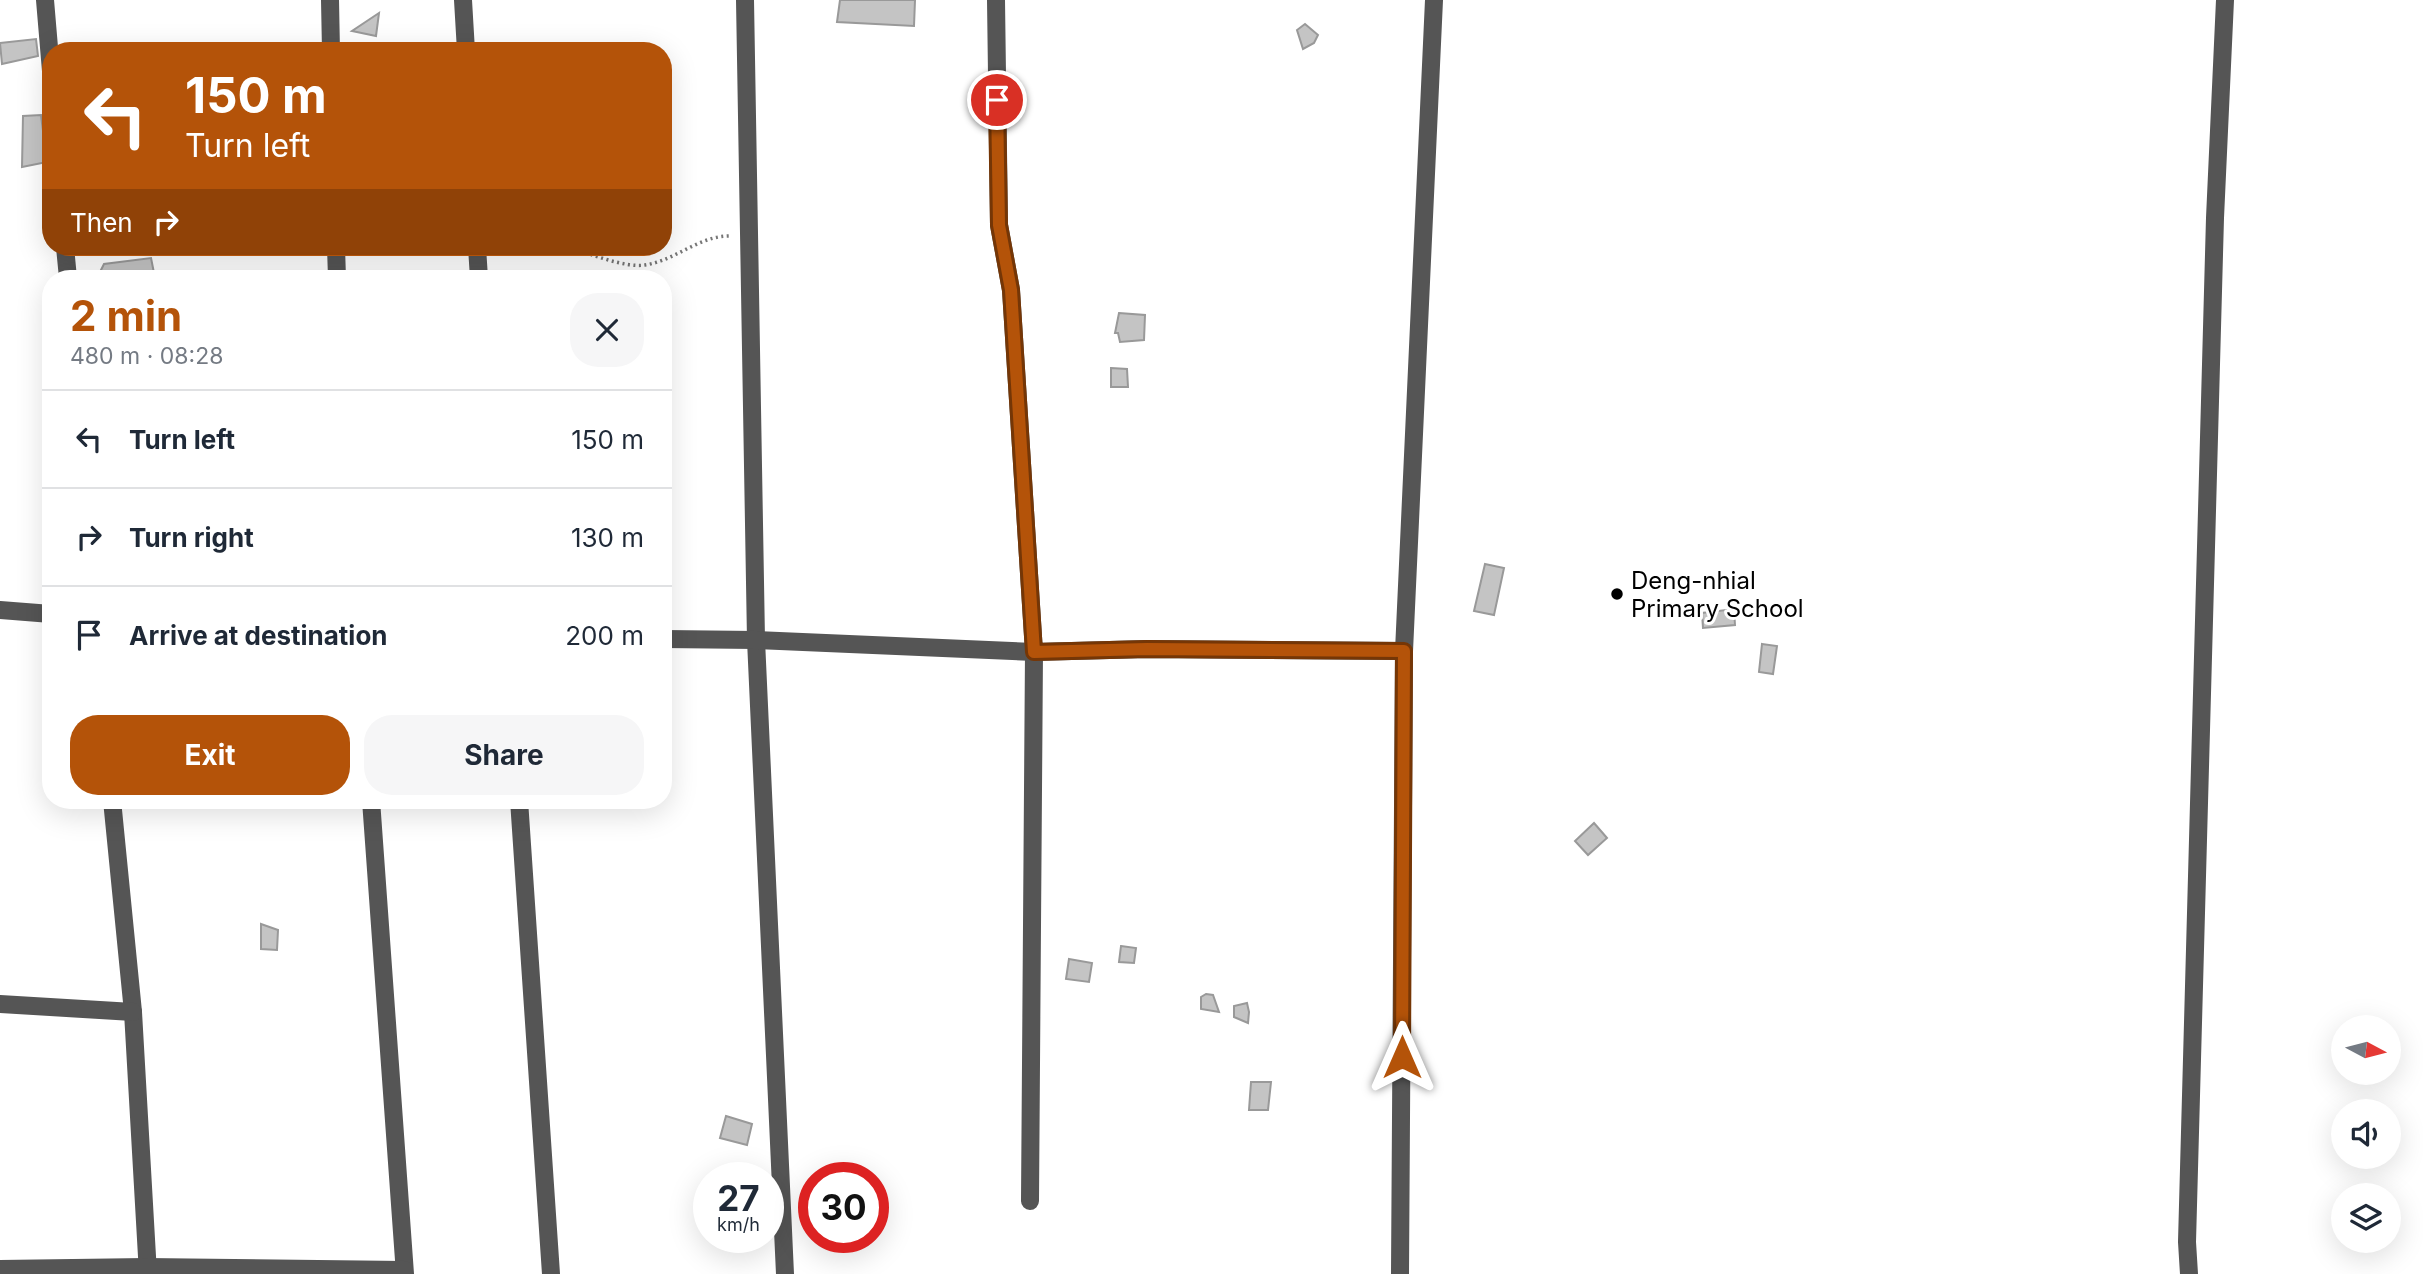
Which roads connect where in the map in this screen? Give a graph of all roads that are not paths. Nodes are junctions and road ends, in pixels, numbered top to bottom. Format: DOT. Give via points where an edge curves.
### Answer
graph roads {
  1 [pos="45,0"];
  2 [pos="330,0"];
  3 [pos="463,0"];
  4 [pos="745,0"];
  5 [pos="996,0"];
  6 [pos="1434,0"];
  7 [pos="2225,0"];
  8 [pos="49,42"];
  9 [pos="331,42"];
  10 [pos="465,42"];
  11 [pos="0,610"];
  12 [pos="42,613"];
  13 [pos="672,639"];
  14 [pos="756,640"];
  15 [pos="1404,651"];
  16 [pos="1034,652"];
  17 [pos="114,809"];
  18 [pos="372,809"];
  19 [pos="520,809"];
  20 [pos="0,1004"];
  21 [pos="133,1012"];
  22 [pos="1030,1201"];
  23 [pos="0,1269"];
  24 [pos="147,1270"];
  25 [pos="405,1272"];
  26 [pos="551,1274"];
  27 [pos="785,1274"];
  28 [pos="1400,1274"];
  29 [pos="2189,1274"];
  1 -- 8 [label="street"];
  2 -- 9 [label="street"];
  3 -- 10 [label="street"];
  4 -- 14 [label="street"];
  5 -- 16 [label="street" via="999,225 1011,290"];
  6 -- 15 [label="street"];
  7 -- 29 [label="street" via="2213,274"];
  11 -- 12 [label="street"];
  13 -- 14 [label="street"];
  14 -- 16 [label="street"];
  14 -- 27 [label="street"];
  15 -- 16 [label="street"];
  15 -- 28 [label="street"];
  16 -- 22 [label="street"];
  17 -- 21 [label="street"];
  18 -- 25 [label="street"];
  19 -- 26 [label="street"];
  20 -- 21 [label="street"];
  21 -- 24 [label="street"];
  23 -- 24 [label="street"];
  24 -- 25 [label="street"];
}
